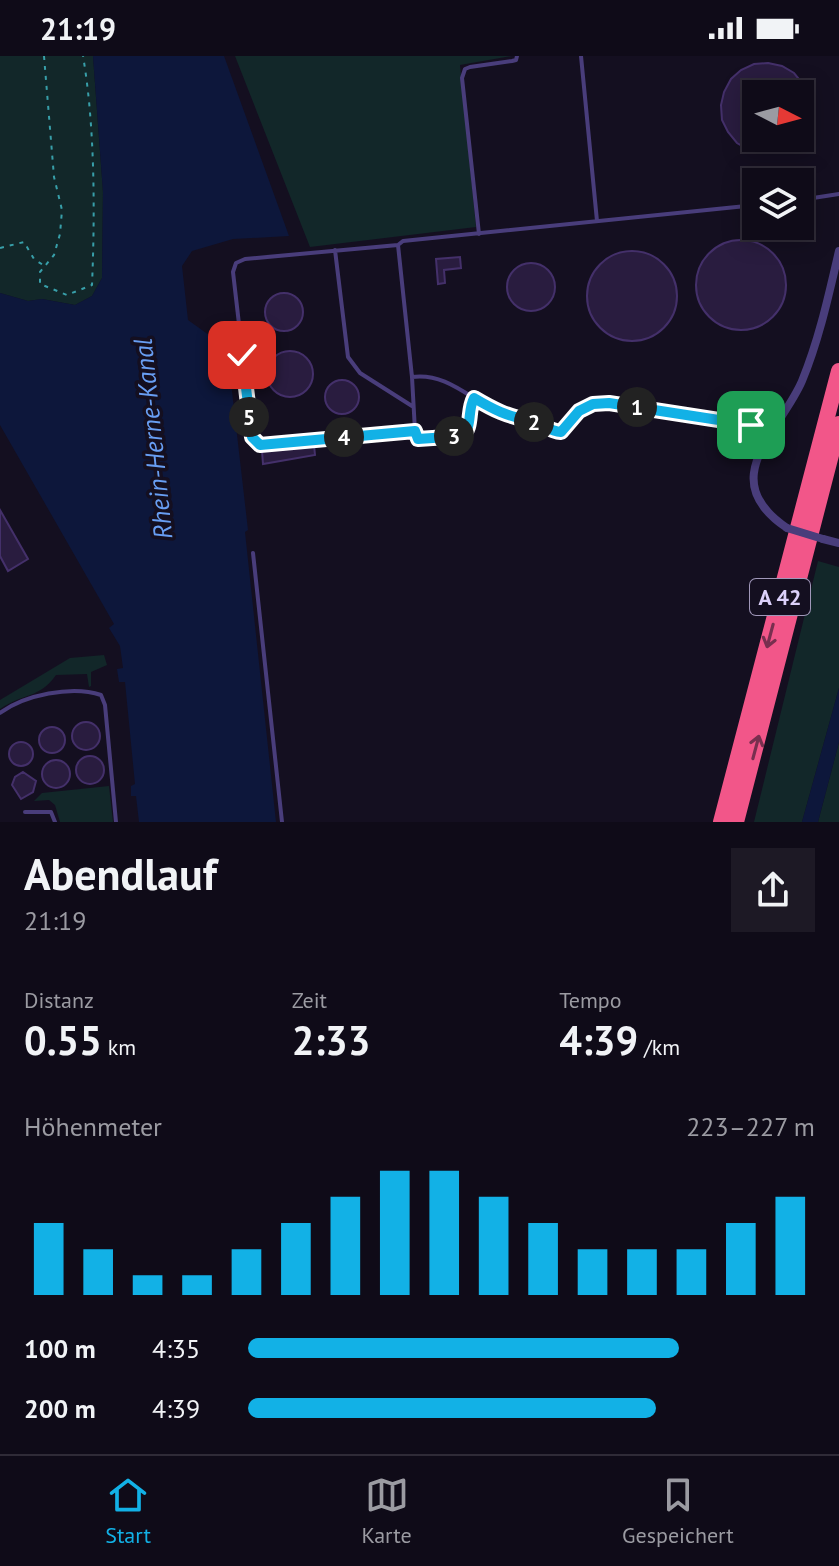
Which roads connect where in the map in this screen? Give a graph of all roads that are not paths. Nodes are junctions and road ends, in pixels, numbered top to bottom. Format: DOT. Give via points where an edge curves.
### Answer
graph roads {
  1 [pos="517,56"];
  2 [pos="581,56"];
  3 [pos="839,194"];
  4 [pos="814,198"];
  5 [pos="742,206"];
  6 [pos="597,221"];
  7 [pos="479,234"];
  8 [pos="398,245"];
  9 [pos="335,250"];
  10 [pos="839,251"];
  11 [pos="839,371"];
  12 [pos="412,377"];
  13 [pos="474,398"];
  14 [pos="414,407"];
  15 [pos="568,423"];
  16 [pos="839,424"];
  17 [pos="415,431"];
  18 [pos="768,434"];
  19 [pos="839,543"];
  20 [pos="253,553"];
  21 [pos="0,713"];
  22 [pos="25,812"];
  23 [pos="55,822"];
  24 [pos="116,822"];
  25 [pos="282,822"];
  26 [pos="721,822"];
  27 [pos="736,822"];
  1 -- 7 [label="lane" via="470,67 462,78"];
  2 -- 6 [label="lane"];
  3 -- 4 [label="lane"];
  5 -- 6 [label="lane"];
  6 -- 7 [label="lane"];
  7 -- 8 [label="lane"];
  8 -- 9 [label="lane"];
  8 -- 12 [label="lane"];
  9 -- 14 [label="lane" via="348,357 360,373"];
  9 -- 17 [label="lane" via="236,263 252,437 260,445"];
  10 -- 18 [label="street" via="801,383"];
  11 -- 26 [label="highway, A 42, one-way"];
  12 -- 13 [label="lane" via="433,376"];
  12 -- 14 [label="lane"];
  13 -- 15 [label="lane" via="501,414 554,431 561,432"];
  13 -- 17 [label="lane" via="470,424 462,436 418,439"];
  14 -- 17 [label="lane"];
  15 -- 18 [label="street" via="586,407 609,403 740,422"];
  27 -- 16 [label="highway, A 42, one-way"];
  18 -- 19 [label="street, bridge" via="754,482 766,512 787,528"];
  20 -- 25 [label="lane"];
  21 -- 24 [label="lane" via="48,695 101,695"];
  22 -- 23 [label="lane" via="51,812"];
}
